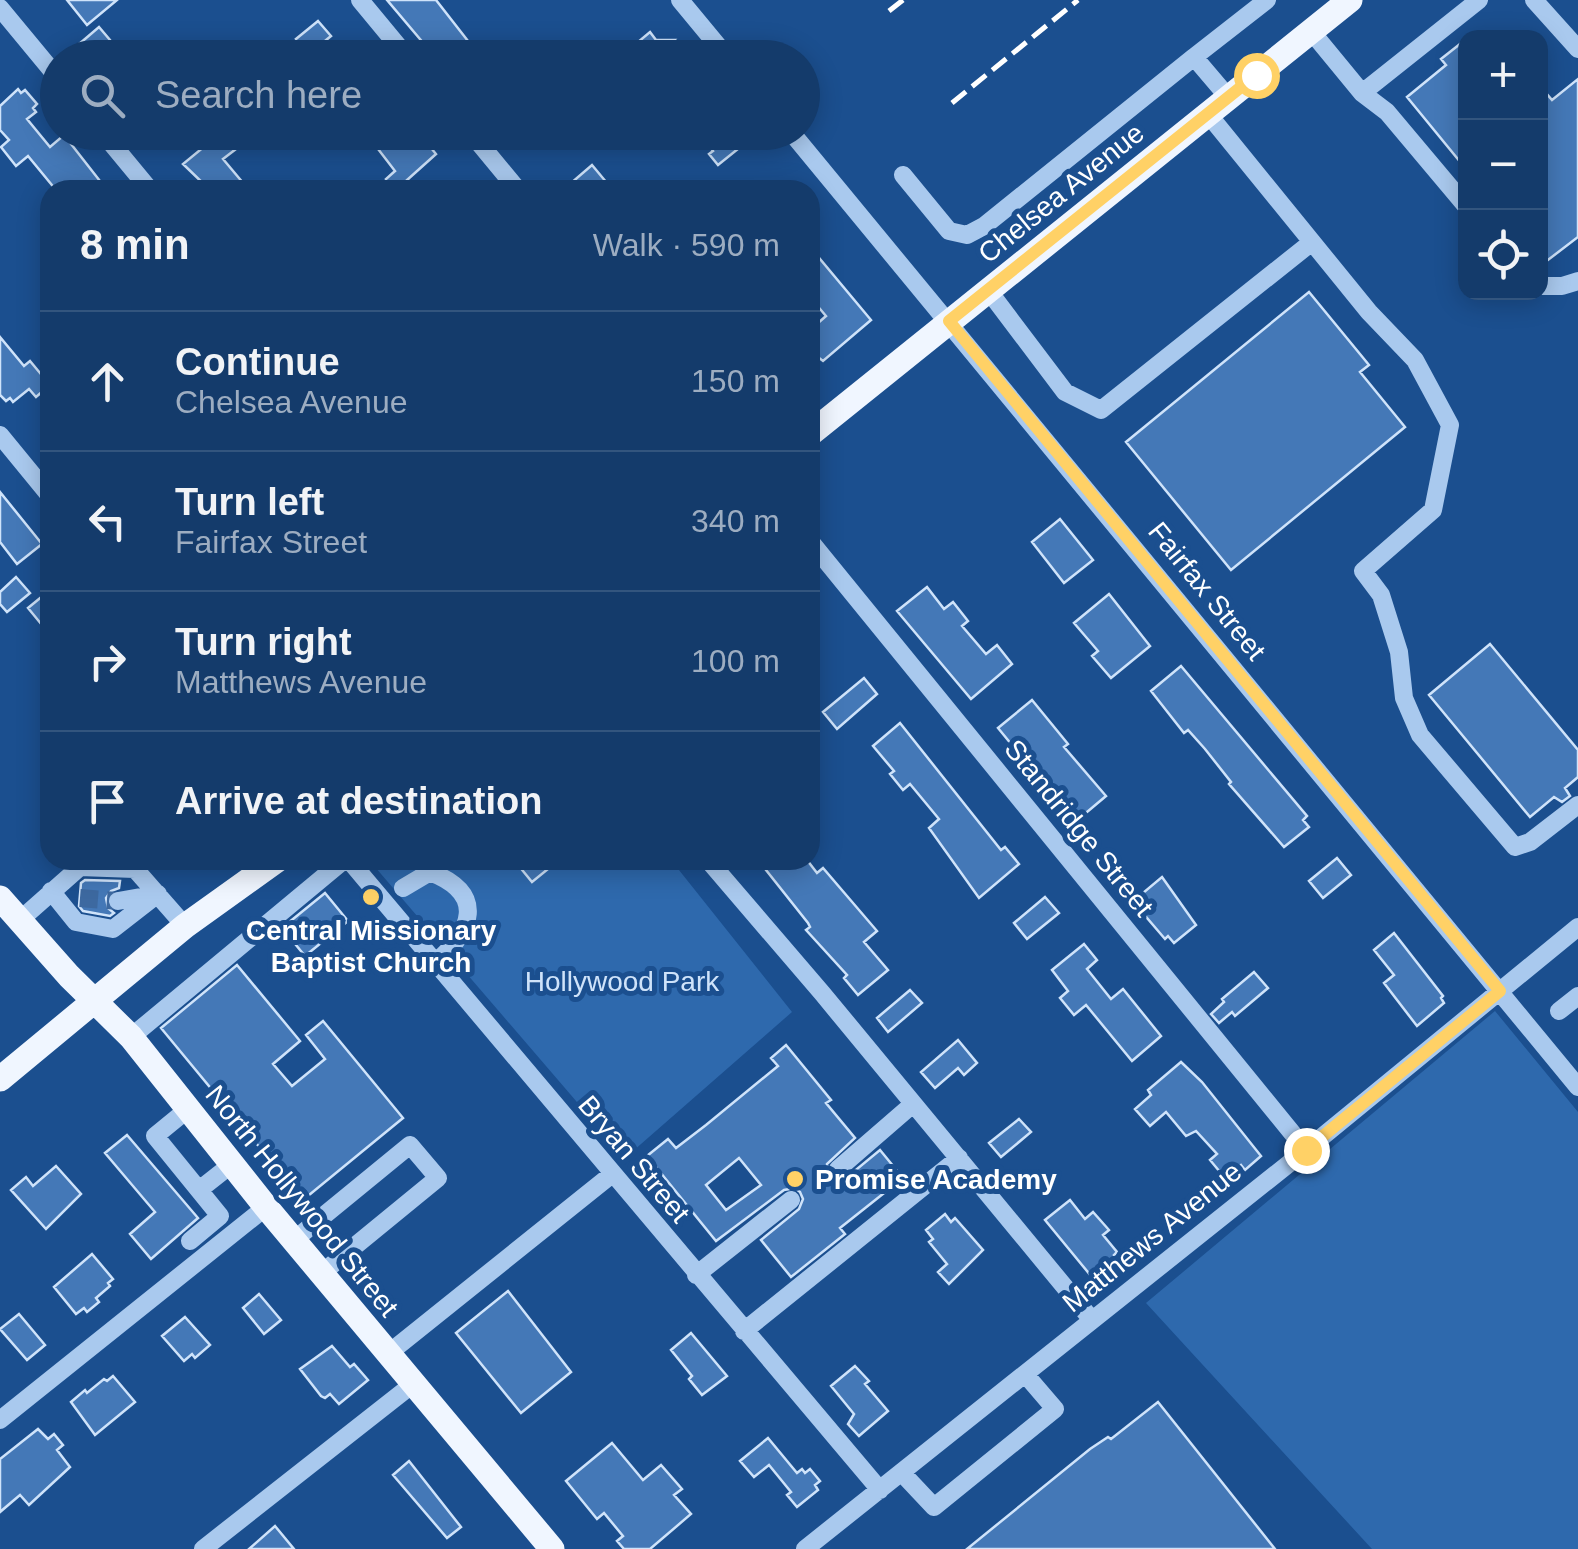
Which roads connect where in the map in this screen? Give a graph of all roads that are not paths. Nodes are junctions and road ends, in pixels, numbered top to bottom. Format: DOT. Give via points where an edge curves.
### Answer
graph roads {
  1 [pos="360,0"];
  2 [pos="680,0"];
  3 [pos="1268,0"];
  4 [pos="1350,0"];
  5 [pos="1479,0"];
  6 [pos="1534,0"];
  7 [pos="0,8"];
  8 [pos="1312,31"];
  9 [pos="393,40"];
  10 [pos="713,40"];
  11 [pos="1578,49"];
  12 [pos="40,56"];
  13 [pos="1194,57"];
  14 [pos="1362,94"];
  15 [pos="1218,106"];
  16 [pos="117,150"];
  17 [pos="485,150"];
  18 [pos="806,150"];
  19 [pos="903,175"];
  20 [pos="142,180"];
  21 [pos="510,180"];
  22 [pos="1458,196"];
  23 [pos="1312,242"];
  24 [pos="1578,281"];
  25 [pos="1548,286"];
  26 [pos="988,290"];
  27 [pos="949,321"];
  28 [pos="820,426"];
  29 [pos="0,435"];
  30 [pos="40,484"];
  31 [pos="820,553"];
  32 [pos="1578,805"];
  33 [pos="78,870"];
  34 [pos="136,870"];
  35 [pos="263,870"];
  36 [pos="335,870"];
  37 [pos="356,870"];
  38 [pos="716,870"];
  39 [pos="403,888"];
  40 [pos="50,892"];
  41 [pos="158,894"];
  42 [pos="0,898"];
  43 [pos="80,898"];
  44 [pos="118,901"];
  45 [pos="20,920"];
  46 [pos="185,926"];
  47 [pos="1578,928"];
  48 [pos="435,963"];
  49 [pos="1500,991"];
  50 [pos="1578,996"];
  51 [pos="93,1003"];
  52 [pos="1558,1011"];
  53 [pos="131,1037"];
  54 [pos="0,1080"];
  55 [pos="1578,1086"];
  56 [pos="913,1104"];
  57 [pos="188,1109"];
  58 [pos="1306,1150"];
  59 [pos="958,1158"];
  60 [pos="232,1164"];
  61 [pos="838,1169"];
  62 [pos="611,1175"];
  63 [pos="199,1190"];
  64 [pos="792,1200"];
  65 [pos="266,1207"];
  66 [pos="190,1240"];
  67 [pos="294,1240"];
  68 [pos="322,1273"];
  69 [pos="696,1275"];
  70 [pos="1092,1320"];
  71 [pos="744,1331"];
  72 [pos="389,1353"];
  73 [pos="1025,1374"];
  74 [pos="413,1384"];
  75 [pos="0,1420"];
  76 [pos="902,1473"];
  77 [pos="880,1490"];
  78 [pos="203,1549"];
  79 [pos="552,1549"];
  80 [pos="805,1549"];
  1 -- 9 [label="street"];
  2 -- 10 [label="street"];
  3 -- 13 [label="street"];
  4 -- 8 [label="main road, Chelsea Avenue"];
  5 -- 14 [label="street"];
  6 -- 11 [label="street"];
  7 -- 12 [label="street"];
  8 -- 14 [label="street"];
  8 -- 15 [label="main road, Chelsea Avenue"];
  13 -- 15 [label="street"];
  13 -- 19 [label="street" via="968,235 949,230"];
  14 -- 22 [label="street" via="1388,112"];
  15 -- 23 [label="street"];
  15 -- 26 [label="main road, Chelsea Avenue"];
  16 -- 20 [label="street"];
  17 -- 21 [label="street"];
  18 -- 27 [label="street, Fairfax Street"];
  23 -- 26 [label="street" via="1100,410 1065,392"];
  23 -- 32 [label="street" via="1415,360 1450,425 1433,510 1363,570 1381,595 1399,652 1404,698 1420,735 1514,847"];
  24 -- 25 [label="street"];
  26 -- 27 [label="main road, Chelsea Avenue"];
  27 -- 28 [label="main road, Chelsea Avenue"];
  27 -- 49 [label="street, Fairfax Street"];
  29 -- 30 [label="street"];
  31 -- 58 [label="street, Standridge Street"];
  33 -- 40 [label="street"];
  34 -- 41 [label="street"];
  35 -- 46 [label="main road"];
  36 -- 53 [label="street"];
  37 -- 48 [label="street, Bryan Street"];
  38 -- 56 [label="street"];
  39 -- 48 [label="street" via="430,872 462,895 469,913 464,933"];
  40 -- 41 [label="street" via="76,922 114,929"];
  40 -- 43 [label="street"];
  40 -- 45 [label="street"];
  41 -- 44 [label="street"];
  41 -- 46 [label="street"];
  42 -- 45 [label="main road, North Hollywood Street"];
  45 -- 51 [label="main road, North Hollywood Street"];
  46 -- 51 [label="main road"];
  47 -- 49 [label="street, Matthews Avenue"];
  48 -- 62 [label="street, Bryan Street"];
  49 -- 55 [label="street, Fairfax Street"];
  49 -- 58 [label="street, Matthews Avenue"];
  50 -- 52 [label="street"];
  51 -- 53 [label="main road, North Hollywood Street"];
  51 -- 54 [label="main road"];
  53 -- 57 [label="main road, North Hollywood Street"];
  56 -- 59 [label="street"];
  56 -- 61 [label="street"];
  57 -- 60 [label="main road, North Hollywood Street"];
  57 -- 63 [label="street" via="154,1136"];
  58 -- 70 [label="street, Matthews Avenue"];
  59 -- 70 [label="street"];
  59 -- 71 [label="street"];
  60 -- 63 [label="street"];
  60 -- 65 [label="main road, North Hollywood Street"];
  62 -- 69 [label="street, Bryan Street"];
  62 -- 72 [label="street"];
  63 -- 66 [label="street" via="220,1216"];
  64 -- 69 [label="street"];
  65 -- 67 [label="main road, North Hollywood Street"];
  65 -- 75 [label="street"];
  67 -- 68 [label="main road, North Hollywood Street"];
  67 -- 68 [label="street" via="410,1145 438,1178"];
  68 -- 72 [label="main road, North Hollywood Street"];
  69 -- 71 [label="street, Bryan Street"];
  70 -- 73 [label="street, Matthews Avenue"];
  71 -- 77 [label="street, Bryan Street"];
  72 -- 74 [label="main road, North Hollywood Street"];
  73 -- 76 [label="street, Matthews Avenue"];
  73 -- 76 [label="street" via="1055,1409 934,1507"];
  74 -- 78 [label="street"];
  74 -- 79 [label="main road, North Hollywood Street"];
  76 -- 77 [label="street, Matthews Avenue"];
  77 -- 80 [label="street, Matthews Avenue"];
}
